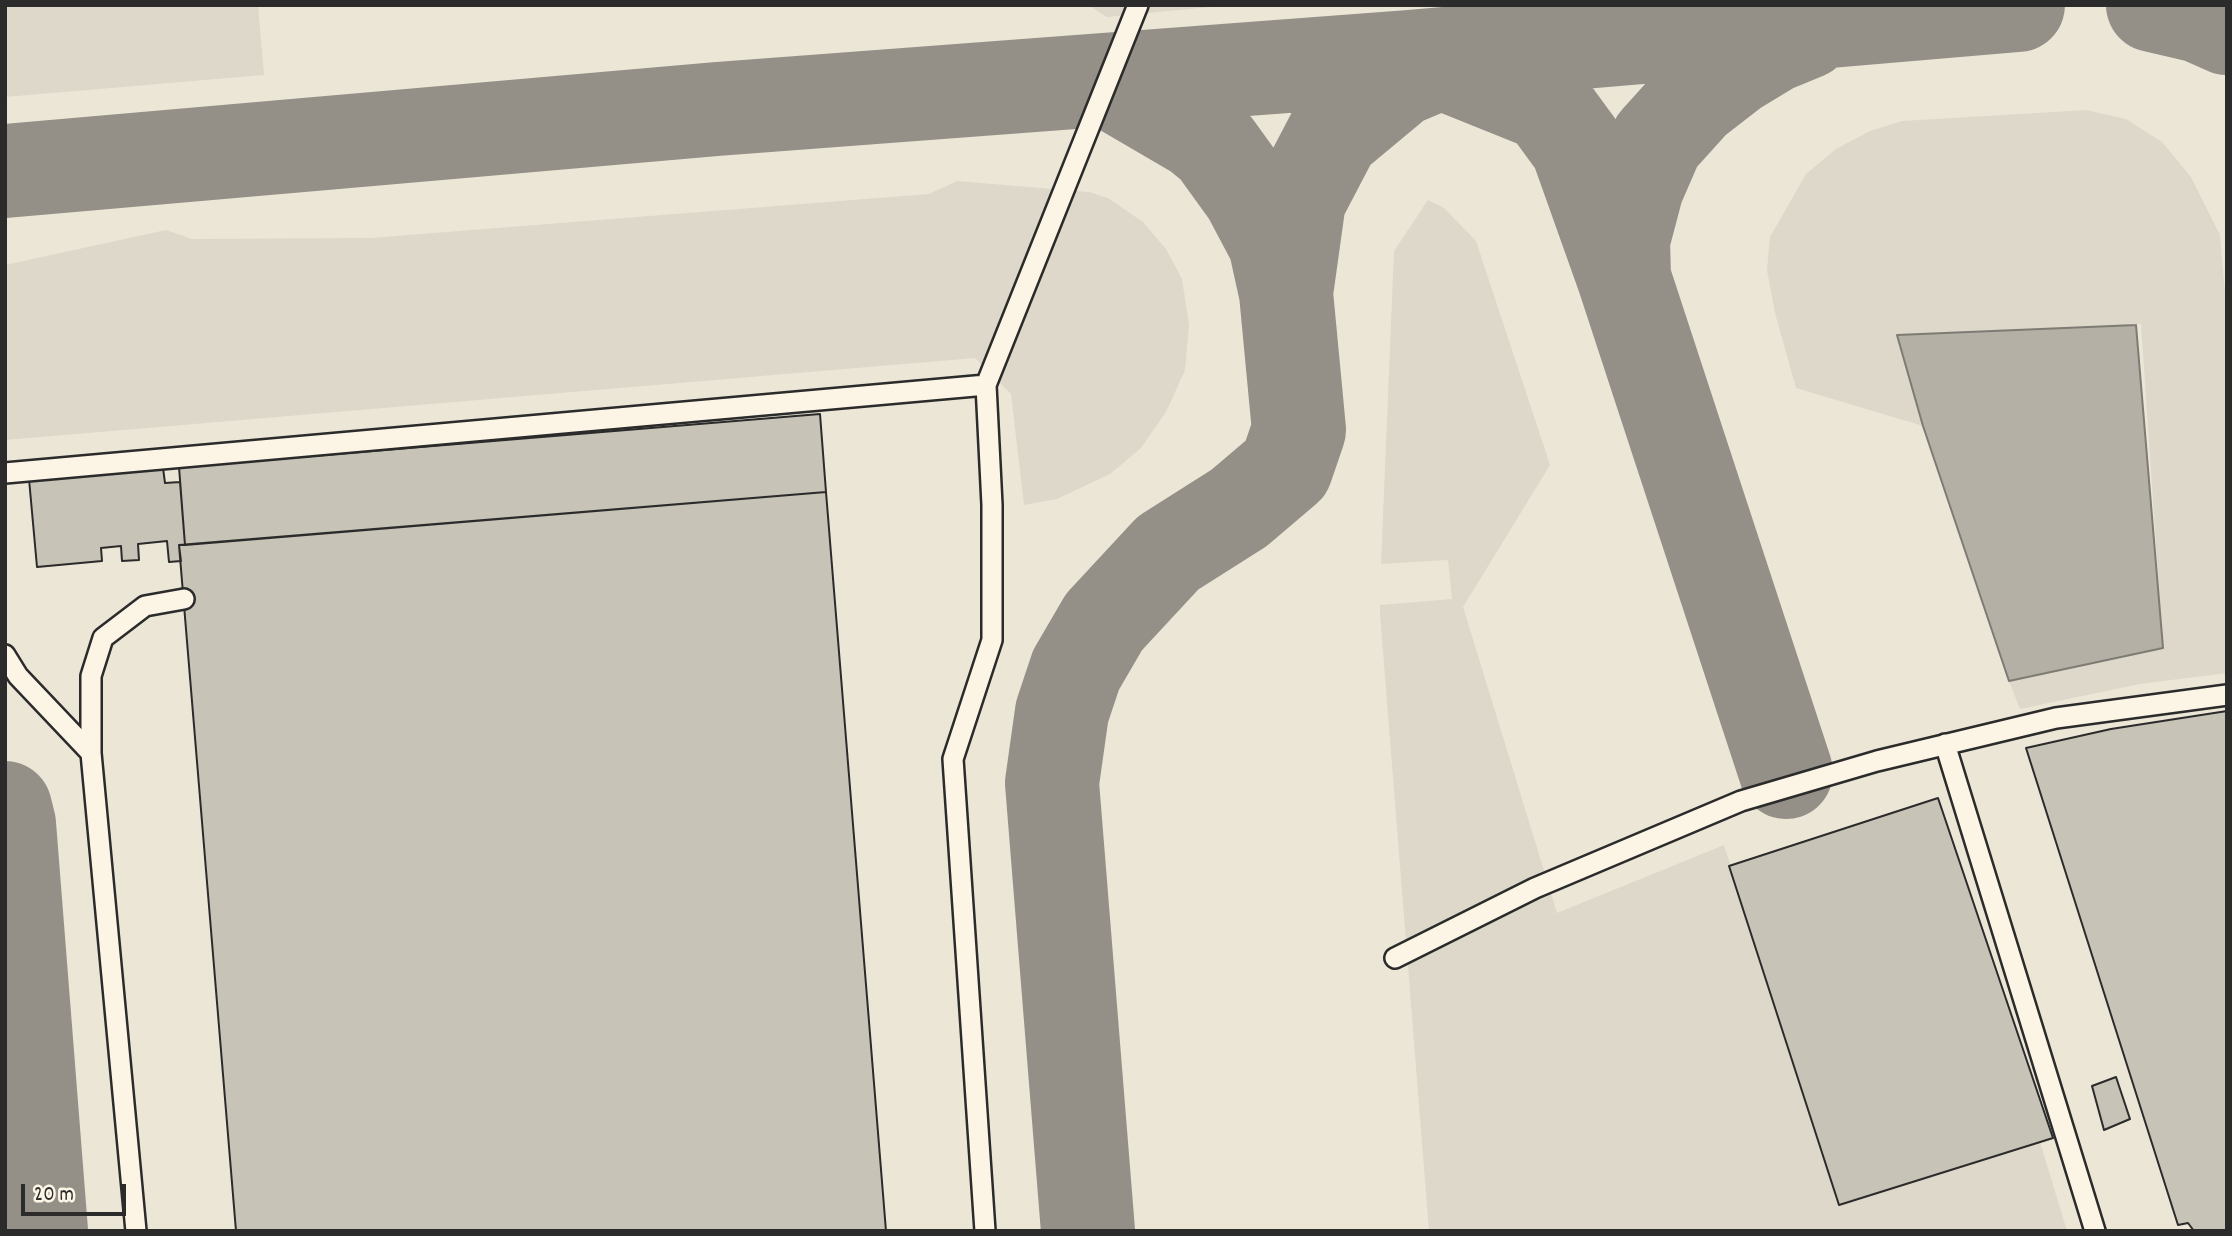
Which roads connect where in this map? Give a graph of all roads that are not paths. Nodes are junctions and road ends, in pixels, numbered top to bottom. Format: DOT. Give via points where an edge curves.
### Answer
graph roads {
  1 [pos="1138,5"];
  2 [pos="986,386"];
  3 [pos="5,473"];
  4 [pos="184,599"];
  5 [pos="5,655"];
  6 [pos="2227,695"];
  7 [pos="1945,744"];
  8 [pos="92,753"];
  9 [pos="1395,958"];
  10 [pos="136,1231"];
  11 [pos="985,1231"];
  12 [pos="2095,1231"];
  1 -- 2 [label="lane"];
  2 -- 3 [label="lane"];
  2 -- 11 [label="lane" via="993,517 992,640 953,759"];
  4 -- 8 [label="lane" via="145,606 103,638 92,676"];
  5 -- 8 [label="lane" via="18,676"];
  6 -- 7 [label="lane" via="2056,718"];
  7 -- 9 [label="lane" via="1741,801 1535,888"];
  7 -- 12 [label="lane"];
  8 -- 10 [label="lane"];
}
